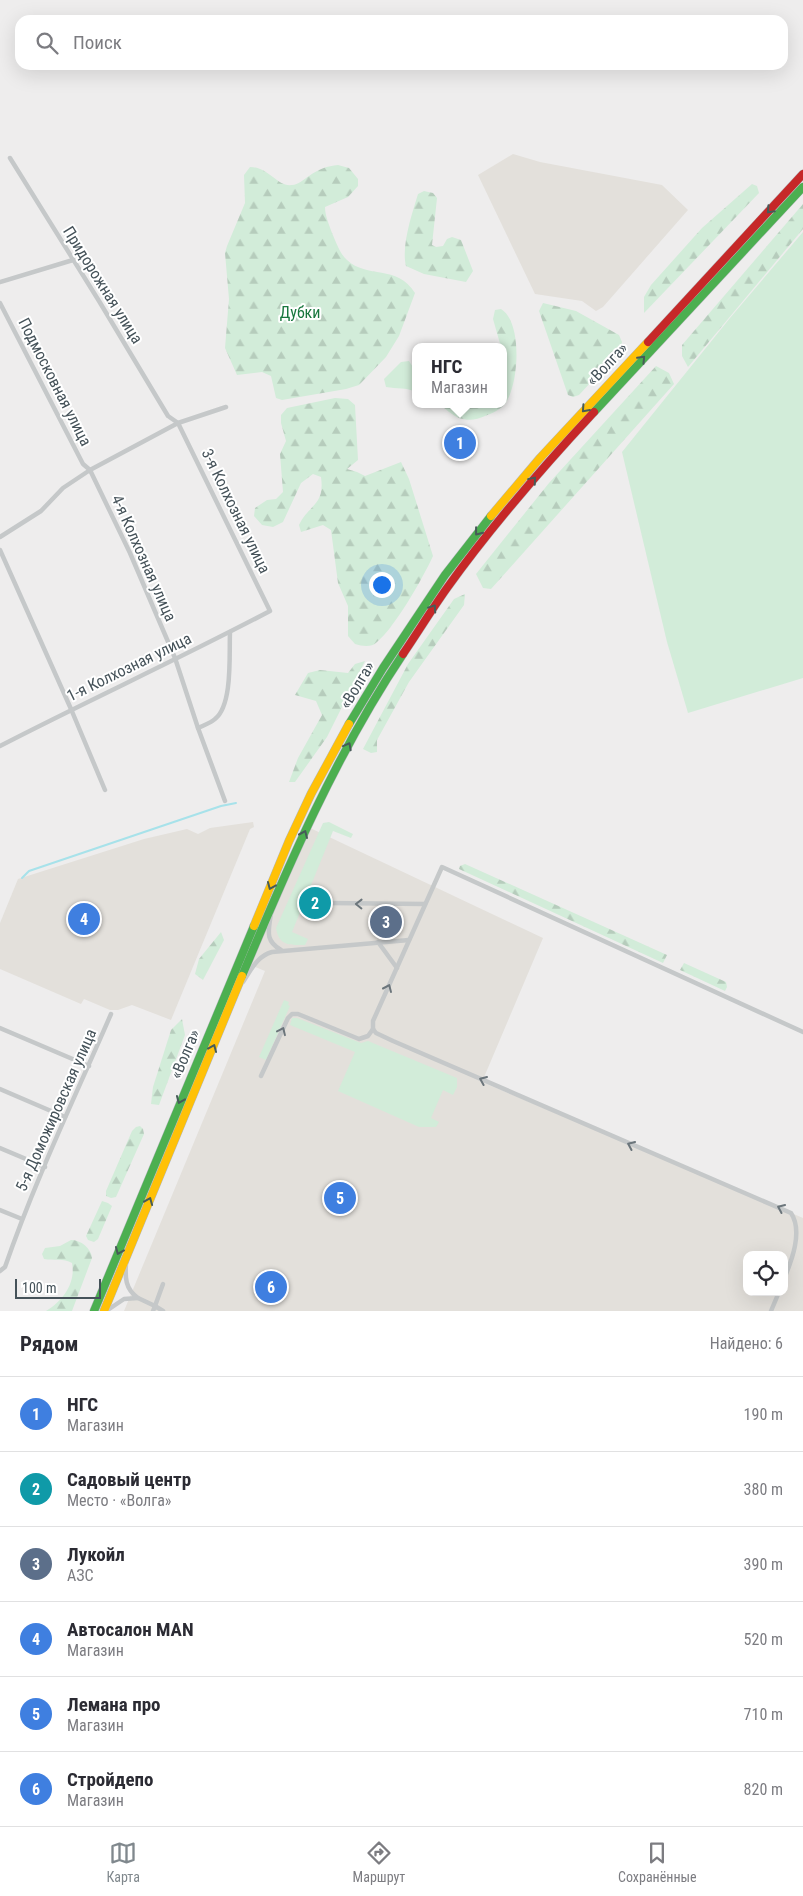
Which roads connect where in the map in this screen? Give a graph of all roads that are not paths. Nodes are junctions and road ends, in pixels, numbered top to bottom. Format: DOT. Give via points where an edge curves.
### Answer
graph roads {
  1 [pos="10,158"];
  2 [pos="803,174"];
  3 [pos="803,188"];
  4 [pos="73,260"];
  5 [pos="0,282"];
  6 [pos="0,303"];
  7 [pos="226,408"];
  8 [pos="178,423"];
  9 [pos="90,470"];
  10 [pos="0,536"];
  11 [pos="0,550"];
  12 [pos="270,611"];
  13 [pos="230,632"];
  14 [pos="175,658"];
  15 [pos="72,709"];
  16 [pos="198,728"];
  17 [pos="0,746"];
  18 [pos="105,790"];
  19 [pos="225,801"];
  20 [pos="328,903"];
  21 [pos="425,904"];
  22 [pos="271,906"];
  23 [pos="409,940"];
  24 [pos="378,942"];
  25 [pos="281,950"];
  26 [pos="397,968"];
  27 [pos="236,993"];
  28 [pos="111,1014"];
  29 [pos="0,1028"];
  30 [pos="373,1029"];
  31 [pos="803,1032"];
  32 [pos="88,1066"];
  33 [pos="261,1076"];
  34 [pos="0,1089"];
  35 [pos="65,1117"];
  36 [pos="0,1148"];
  37 [pos="45,1167"];
  38 [pos="0,1210"];
  39 [pos="22,1219"];
  40 [pos="126,1258"];
  41 [pos="788,1270"];
  42 [pos="0,1271"];
  43 [pos="163,1284"];
  44 [pos="777,1296"];
  45 [pos="138,1298"];
  46 [pos="154,1308"];
  47 [pos="94,1311"];
  48 [pos="105,1311"];
  49 [pos="163,1311"];
  50 [pos="771,1311"];
  1 -- 4 [label="street, Придорожная улица"];
  2 -- 47 [label="highway, «Волга», one-way" via="522,479 445,575 383,668 311,794 289,841"];
  22 -- 3 [label="highway, «Волга», one-way" via="325,789 385,681 447,588 546,464"];
  4 -- 5 [label="street"];
  4 -- 8 [label="street, Придорожная улица" via="168,416"];
  6 -- 9 [label="street, Подмосковная улица" via="83,464"];
  7 -- 8 [label="street"];
  8 -- 9 [label="street"];
  8 -- 12 [label="street, 3-я Колхозная улица"];
  9 -- 10 [label="street" via="62,488 41,511"];
  9 -- 14 [label="street, 4-я Колхозная улица" via="130,552"];
  11 -- 15 [label="street"];
  12 -- 13 [label="street, 1-я Колхозная улица"];
  13 -- 14 [label="street, 1-я Колхозная улица"];
  13 -- 16 [label="street" via="224,706 216,718"];
  14 -- 15 [label="street, 1-я Колхозная улица"];
  14 -- 16 [label="street, 4-я Колхозная улица"];
  15 -- 17 [label="street, 1-я Колхозная улица"];
  15 -- 18 [label="street"];
  16 -- 19 [label="street, 4-я Колхозная улица"];
  21 -- 20 [label="street, one-way"];
  21 -- 23 [label="street"];
  21 -- 31 [label="street" via="442,867"];
  22 -- 25 [label="street" via="268,934 270,942"];
  22 -- 27 [label="highway, «Волга»"];
  23 -- 24 [label="street"];
  23 -- 26 [label="street"];
  24 -- 25 [label="street"];
  24 -- 26 [label="street"];
  25 -- 27 [label="street" via="265,954 256,962"];
  30 -- 26 [label="street, one-way" via="373,1021"];
  40 -- 27 [label="highway, «Волга», one-way"];
  28 -- 32 [label="street, 5-я Доможировская улица"];
  29 -- 32 [label="street"];
  33 -- 30 [label="street, one-way" via="292,1014 359,1039 368,1036"];
  41 -- 30 [label="street, one-way" via="801,1234 797,1219 787,1211 393,1041"];
  32 -- 35 [label="street, 5-я Доможировская улица"];
  34 -- 35 [label="street"];
  35 -- 37 [label="street, 5-я Доможировская улица"];
  36 -- 37 [label="street"];
  37 -- 39 [label="street, 5-я Доможировская улица"];
  38 -- 39 [label="street"];
  39 -- 42 [label="street, 5-я Доможировская улица" via="5,1267"];
  40 -- 45 [label="street" via="127,1285"];
  40 -- 48 [label="highway, «Волга»"];
  43 -- 46 [label="street"];
  44 -- 50 [label="street"];
  45 -- 46 [label="street"];
  45 -- 48 [label="street" via="124,1299"];
  46 -- 49 [label="street"];
}
